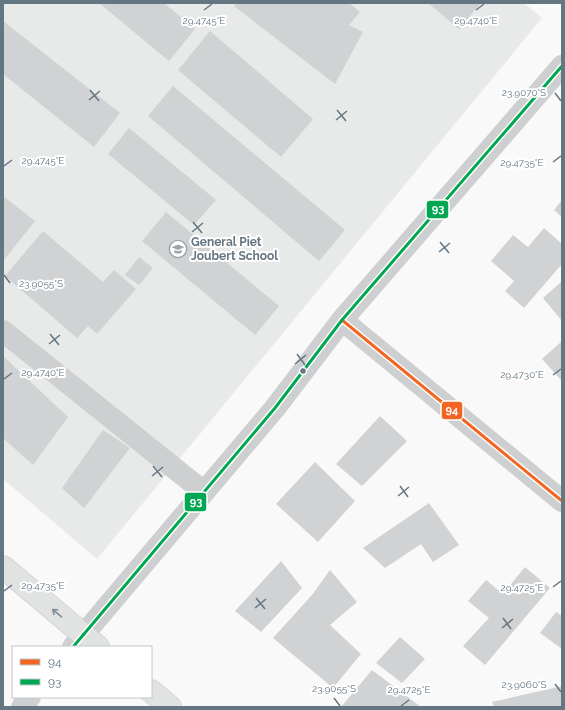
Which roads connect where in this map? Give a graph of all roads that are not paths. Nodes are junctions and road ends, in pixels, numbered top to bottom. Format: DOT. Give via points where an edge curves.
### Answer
graph roads {
  1 [pos="562,66"];
  2 [pos="342,320"];
  3 [pos="3,331"];
  4 [pos="204,492"];
  5 [pos="562,501"];
  6 [pos="3,566"];
  7 [pos="85,643"];
  8 [pos="152,692"];
  9 [pos="29,698"];
  10 [pos="22,707"];
  11 [pos="170,707"];
  1 -- 2 [label="street"];
  2 -- 4 [label="street" via="275,408"];
  2 -- 5 [label="street"];
  3 -- 4 [label="street"];
  4 -- 7 [label="street"];
  7 -- 6 [label="main road, one-way"];
  8 -- 11 [label="main road"];
  9 -- 10 [label="street"];
}
